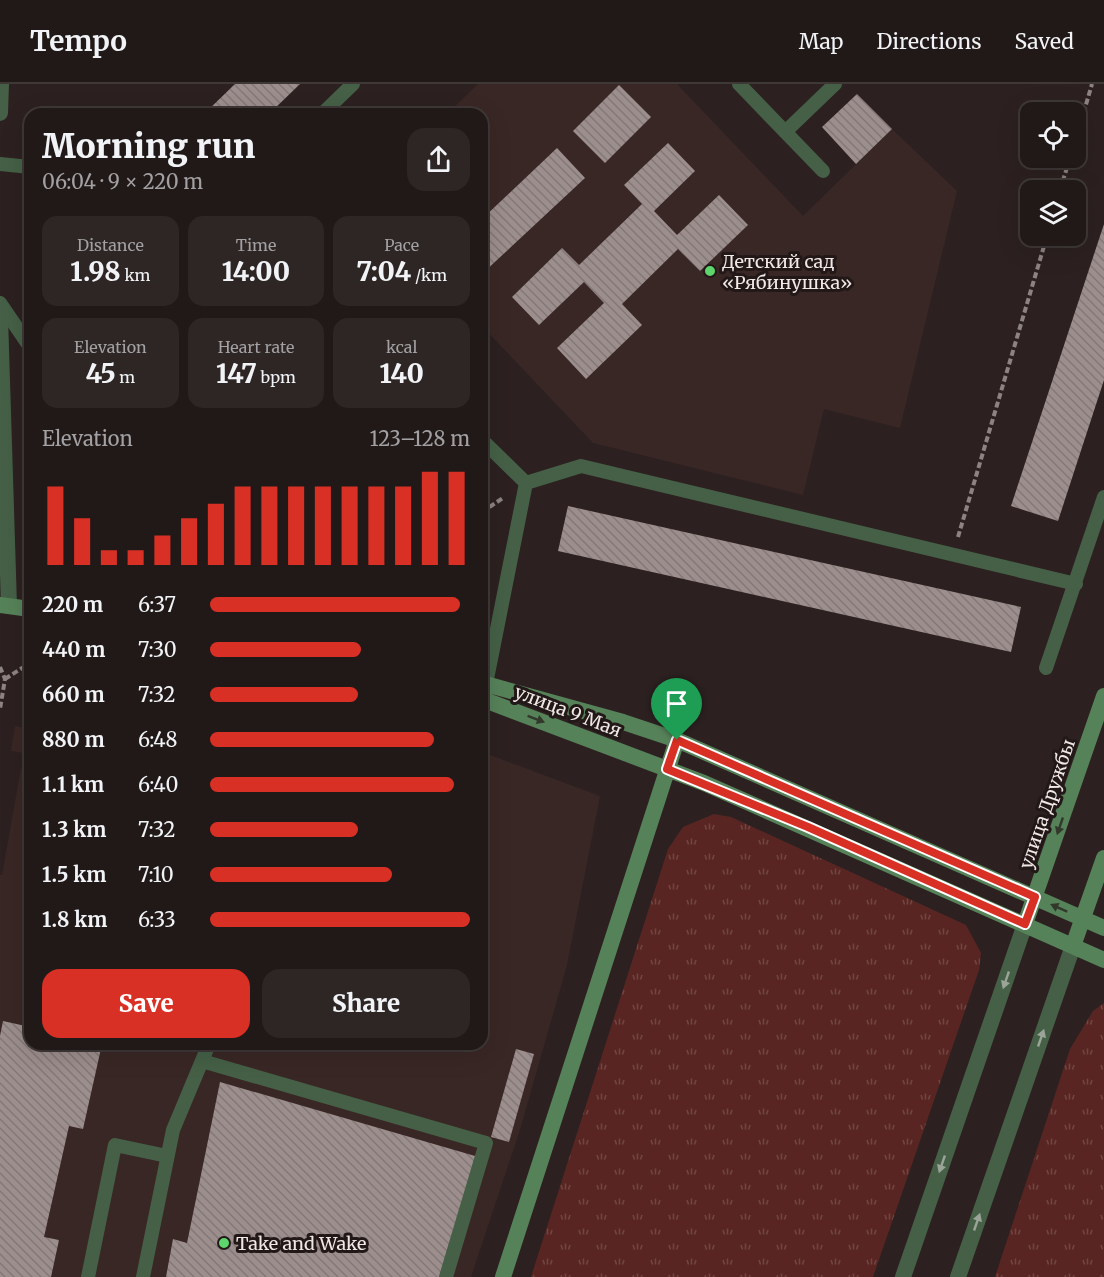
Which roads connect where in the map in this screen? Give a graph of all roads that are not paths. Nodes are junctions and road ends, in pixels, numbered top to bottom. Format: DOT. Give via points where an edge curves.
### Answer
graph roads {
  1 [pos="1,84"];
  2 [pos="353,84"];
  3 [pos="740,84"];
  4 [pos="835,84"];
  5 [pos="328,108"];
  6 [pos="0,113"];
  7 [pos="785,132"];
  8 [pos="0,164"];
  9 [pos="24,166"];
  10 [pos="823,171"];
  11 [pos="0,303"];
  12 [pos="0,317"];
  13 [pos="24,338"];
  14 [pos="488,446"];
  15 [pos="526,483"];
  16 [pos="1104,497"];
  17 [pos="1076,584"];
  18 [pos="4,605"];
  19 [pos="24,608"];
  20 [pos="488,665"];
  21 [pos="1046,668"];
  22 [pos="488,690"];
  23 [pos="488,691"];
  24 [pos="1104,696"];
  25 [pos="677,740"];
  26 [pos="667,769"];
  27 [pos="1104,858"];
  28 [pos="1035,897"];
  29 [pos="1083,919"];
  30 [pos="1025,924"];
  31 [pos="1104,928"];
  32 [pos="1073,946"];
  33 [pos="1104,960"];
  34 [pos="207,1050"];
  35 [pos="202,1061"];
  36 [pos="167,1156"];
  37 [pos="88,1277"];
  38 [pos="143,1277"];
  39 [pos="446,1277"];
  40 [pos="503,1277"];
  41 [pos="903,1277"];
  42 [pos="958,1277"];
  1 -- 6 [label="street"];
  2 -- 5 [label="lane"];
  3 -- 7 [label="lane"];
  4 -- 7 [label="lane"];
  7 -- 10 [label="lane"];
  8 -- 9 [label="lane"];
  11 -- 13 [label="lane"];
  12 -- 18 [label="street"];
  14 -- 15 [label="lane"];
  15 -- 17 [label="lane" via="581,466"];
  15 -- 20 [label="lane"];
  16 -- 17 [label="lane"];
  17 -- 21 [label="lane"];
  18 -- 19 [label="main road"];
  22 -- 25 [label="main road, улица 9 Мая" via="622,722"];
  23 -- 26 [label="main road, улица 9 Мая, one-way"];
  24 -- 28 [label="main road, улица Дружбы, one-way"];
  25 -- 26 [label="main road"];
  25 -- 28 [label="main road, улица 9 Мая"];
  26 -- 30 [label="main road, улица 9 Мая"];
  26 -- 40 [label="main road"];
  27 -- 29 [label="main road"];
  29 -- 28 [label="main road, улица 9 Мая, one-way"];
  28 -- 30 [label="main road, улица Дружбы"];
  29 -- 31 [label="main road, улица 9 Мая"];
  29 -- 32 [label="main road"];
  30 -- 32 [label="main road, улица 9 Мая"];
  30 -- 41 [label="street, one-way"];
  32 -- 33 [label="main road, улица 9 Мая"];
  42 -- 32 [label="street, one-way"];
  34 -- 35 [label="lane"];
  35 -- 36 [label="lane" via="173,1130"];
  35 -- 39 [label="lane" via="486,1143"];
  36 -- 37 [label="lane" via="115,1145"];
  36 -- 38 [label="lane"];
}
